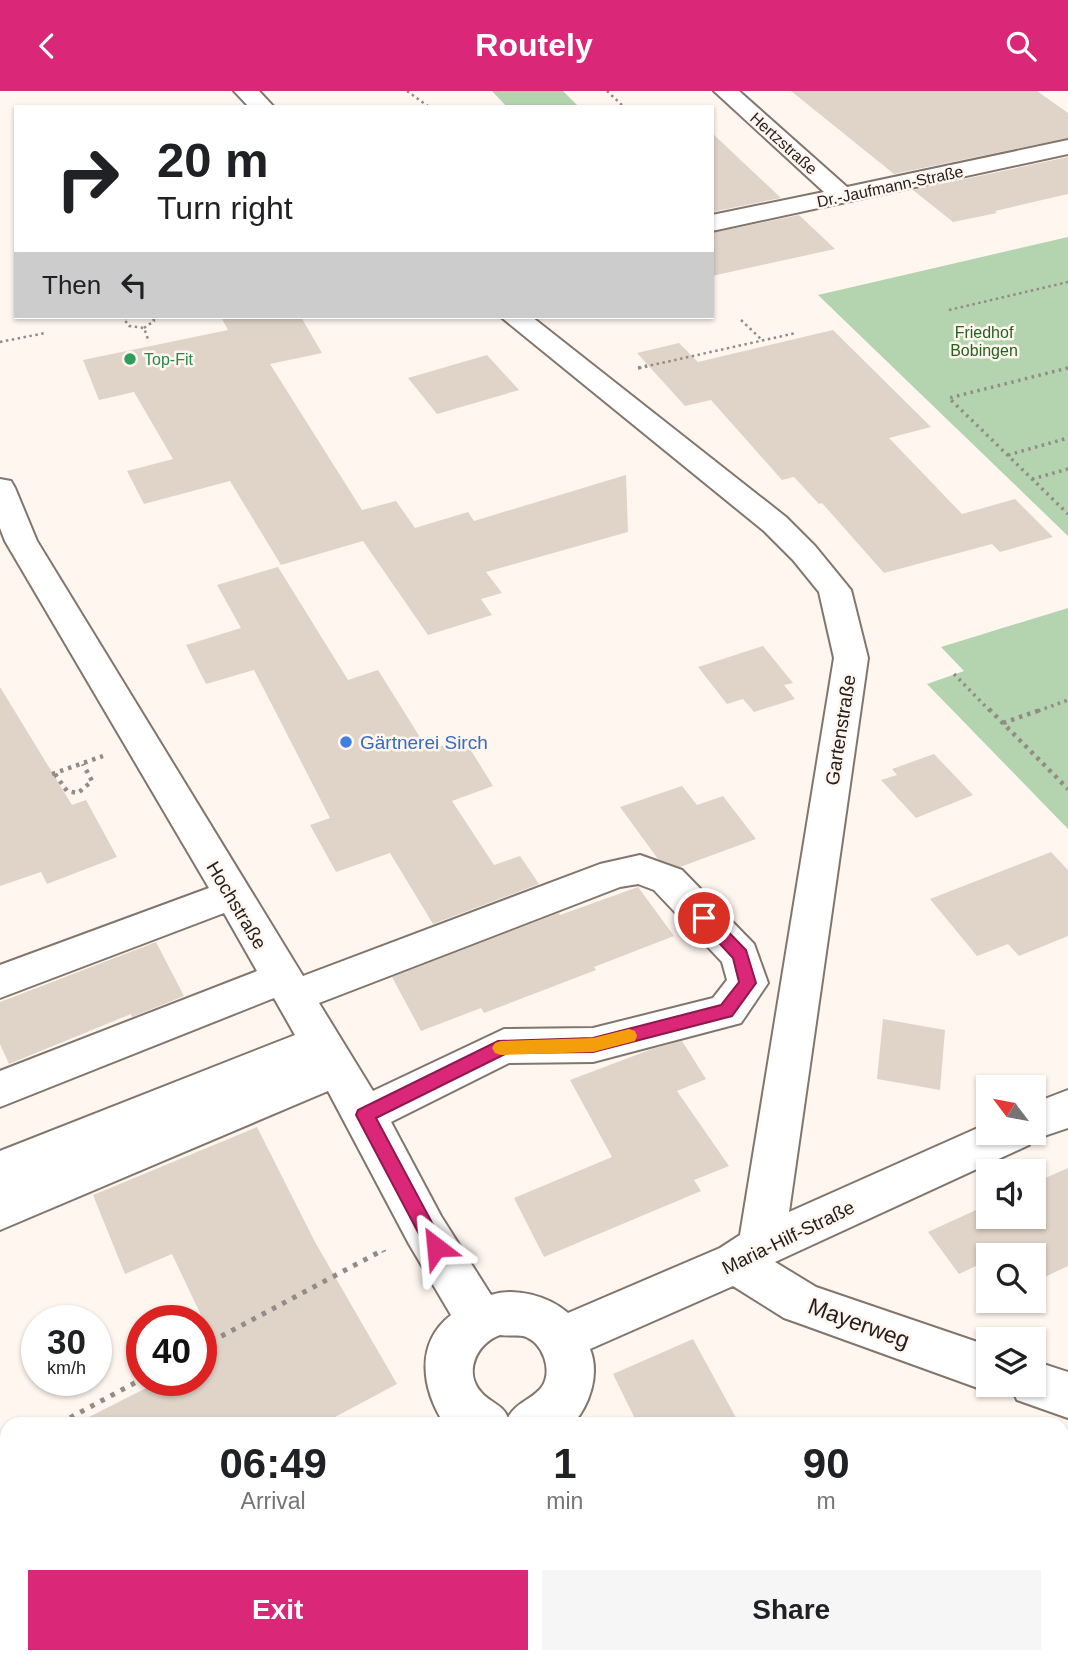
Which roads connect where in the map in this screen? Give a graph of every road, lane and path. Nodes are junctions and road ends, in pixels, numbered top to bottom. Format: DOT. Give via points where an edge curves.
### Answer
graph roads {
  1 [pos="245,91"];
  2 [pos="407,91"];
  3 [pos="607,91"];
  4 [pos="725,91"];
  5 [pos="261,105"];
  6 [pos="426,105"];
  7 [pos="622,105"];
  8 [pos="1068,147"];
  9 [pos="843,196"];
  10 [pos="714,223"];
  11 [pos="1068,282"];
  12 [pos="949,310"];
  13 [pos="124,319"];
  14 [pos="154,319"];
  15 [pos="518,319"];
  16 [pos="741,320"];
  17 [pos="144,328"];
  18 [pos="45,333"];
  19 [pos="796,333"];
  20 [pos="762,340"];
  21 [pos="0,342"];
  22 [pos="149,342"];
  23 [pos="1068,367"];
  24 [pos="593,379"];
  25 [pos="1068,438"];
  26 [pos="1007,455"];
  27 [pos="1068,469"];
  28 [pos="1032,479"];
  29 [pos="0,488"];
  30 [pos="1068,514"];
  31 [pos="10,544"];
  32 [pos="954,674"];
  33 [pos="1068,700"];
  34 [pos="1003,723"];
  35 [pos="83,764"];
  36 [pos="72,768"];
  37 [pos="1068,789"];
  38 [pos="230,895"];
  39 [pos="0,982"];
  40 [pos="287,987"];
  41 [pos="328,1056"];
  42 [pos="0,1089"];
  43 [pos="1068,1108"];
  44 [pos="365,1115"];
  45 [pos="1046,1118"];
  46 [pos="986,1145"];
  47 [pos="0,1171"];
  48 [pos="0,1210"];
  49 [pos="749,1254"];
  50 [pos="388,1259"];
  51 [pos="480,1320"];
  52 [pos="217,1338"];
  53 [pos="561,1339"];
  54 [pos="976,1364"];
  55 [pos="126,1387"];
  56 [pos="1046,1388"];
  57 [pos="1068,1395"];
  58 [pos="70,1417"];
  59 [pos="463,1417"];
  60 [pos="546,1417"];
  1 -- 5 [label="street"];
  2 -- 6 [label="path"];
  3 -- 7 [label="path"];
  4 -- 9 [label="street, Hertzstraße"];
  8 -- 9 [label="street, Dr.-Jaufmann-Straße"];
  9 -- 10 [label="street, Dr.-Jaufmann-Straße"];
  11 -- 12 [label="path"];
  13 -- 17 [label="path" via="129,326"];
  14 -- 17 [label="path"];
  15 -- 24 [label="street, Gartenstraße"];
  16 -- 20 [label="path"];
  17 -- 22 [label="path"];
  18 -- 21 [label="path"];
  19 -- 20 [label="path"];
  20 -- 24 [label="path"];
  23 -- 26 [label="path" via="949,398"];
  24 -- 49 [label="street, Gartenstraße" via="775,524 804,553 835,590 851,658"];
  25 -- 26 [label="path"];
  26 -- 28 [label="path"];
  27 -- 28 [label="path"];
  28 -- 30 [label="path"];
  29 -- 31 [label="street, Hochstraße"];
  31 -- 38 [label="street, Hochstraße"];
  32 -- 34 [label="path"];
  33 -- 34 [label="path"];
  34 -- 37 [label="path"];
  35 -- 36 [label="path" via="92,781 84,790 67,791 54,774"];
  38 -- 39 [label="street"];
  38 -- 40 [label="street, Hochstraße"];
  40 -- 41 [label="street, Hochstraße"];
  40 -- 42 [label="street"];
  40 -- 44 [label="street" via="614,874 640,869 668,880 740,955 748,983 726,1011 593,1045 505,1046"];
  41 -- 44 [label="street, Hochstraße"];
  41 -- 47 [label="street"];
  41 -- 48 [label="street"];
  43 -- 45 [label="street"];
  44 -- 51 [label="street, Hochstraße" via="425,1230"];
  46 -- 49 [label="street, Maria-Hilf-Straße"];
  49 -- 53 [label="street, Maria-Hilf-Straße"];
  49 -- 54 [label="street, Mayerweg" via="801,1303"];
  50 -- 52 [label="path" via="383,1250"];
  51 -- 53 [label="street" via="516,1313 534,1317"];
  51 -- 59 [label="street" via="465,1330 448,1360 452,1394"];
  53 -- 60 [label="street" via="569,1356 567,1391"];
  55 -- 58 [label="path"];
  56 -- 57 [label="street"];
}
